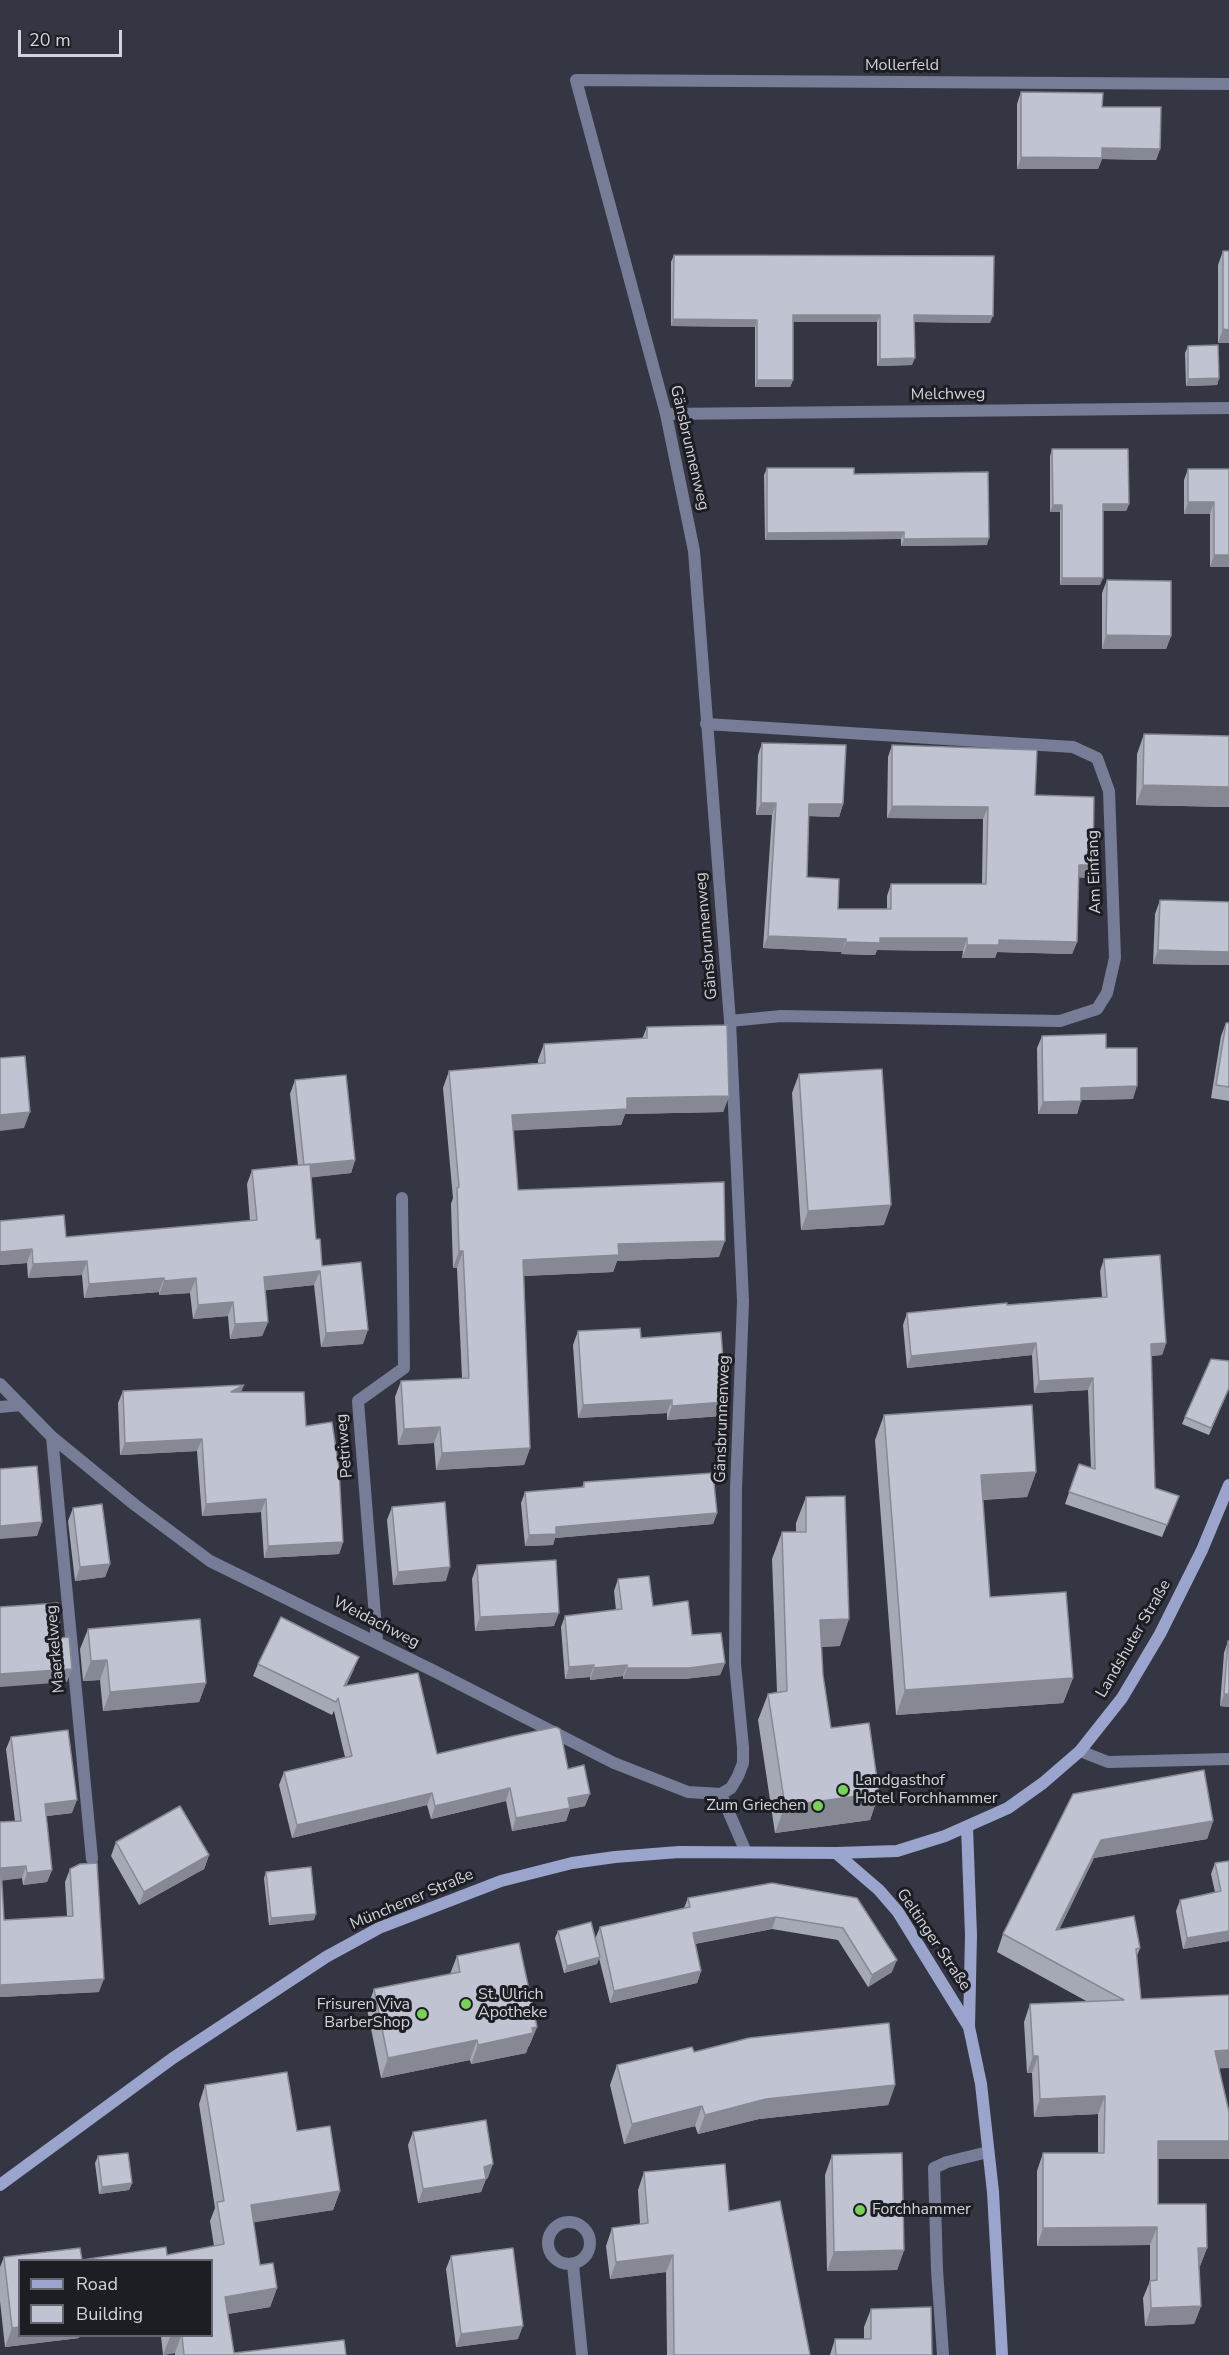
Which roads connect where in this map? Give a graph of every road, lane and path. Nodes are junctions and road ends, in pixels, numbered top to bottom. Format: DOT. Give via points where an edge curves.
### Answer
graph roads {
  1 [pos="576,81"];
  2 [pos="1229,84"];
  3 [pos="1229,408"];
  4 [pos="666,414"];
  5 [pos="706,724"];
  6 [pos="730,1021"];
  7 [pos="402,1198"];
  8 [pos="0,1383"];
  9 [pos="21,1405"];
  10 [pos="0,1407"];
  11 [pos="52,1437"];
  12 [pos="1229,1485"];
  13 [pos="377,1642"];
  14 [pos="1080,1751"];
  15 [pos="1229,1760"];
  16 [pos="721,1794"];
  17 [pos="967,1827"];
  18 [pos="746,1852"];
  19 [pos="836,1853"];
  20 [pos="92,1859"];
  21 [pos="969,2027"];
  22 [pos="988,2152"];
  23 [pos="0,2185"];
  24 [pos="573,2265"];
  25 [pos="582,2355"];
  26 [pos="944,2355"];
  27 [pos="1002,2355"];
  1 -- 2 [label="street, Mollerfeld"];
  1 -- 4 [label="street, Gänsbrunnenweg"];
  3 -- 4 [label="street, Melchweg"];
  4 -- 5 [label="street, Gänsbrunnenweg" via="694,551"];
  5 -- 6 [label="street, Gänsbrunnenweg"];
  5 -- 6 [label="street, Am Einfang" via="1073,747 1096,758 1109,791 1115,958 1107,993 1097,1009 1060,1021 782,1016"];
  6 -- 16 [label="street, Gänsbrunnenweg" via="743,1301 735,1664 743,1763 731,1788"];
  7 -- 13 [label="street, Petriweg" via="404,1368 358,1401"];
  8 -- 9 [label="street, Weidachweg"];
  9 -- 10 [label="street"];
  9 -- 11 [label="street, Weidachweg"];
  11 -- 13 [label="street, Weidachweg" via="210,1561"];
  11 -- 20 [label="street, Maerkelweg"];
  12 -- 14 [label="main road, Landshuter Straße" via="1160,1634 1122,1698"];
  13 -- 16 [label="street, Weidachweg" via="614,1763 688,1792"];
  14 -- 15 [label="street" via="1108,1762"];
  14 -- 17 [label="main road, Landshuter Straße" via="1008,1808"];
  16 -- 18 [label="street"];
  17 -- 19 [label="main road, Landshuter Straße" via="897,1851"];
  17 -- 21 [label="main road, Geltinger Straße"];
  18 -- 19 [label="main road, Münchener Straße"];
  18 -- 23 [label="main road, Münchener Straße" via="679,1852 562,1865 501,1881 379,1928 326,1957 173,2058"];
  19 -- 21 [label="main road, Geltinger Straße" via="898,1912"];
  21 -- 22 [label="main road, Geltinger Straße" via="981,2084"];
  22 -- 26 [label="street" via="934,2168"];
  22 -- 27 [label="main road, Geltinger Straße"];
  24 -- 25 [label="street"];
}
